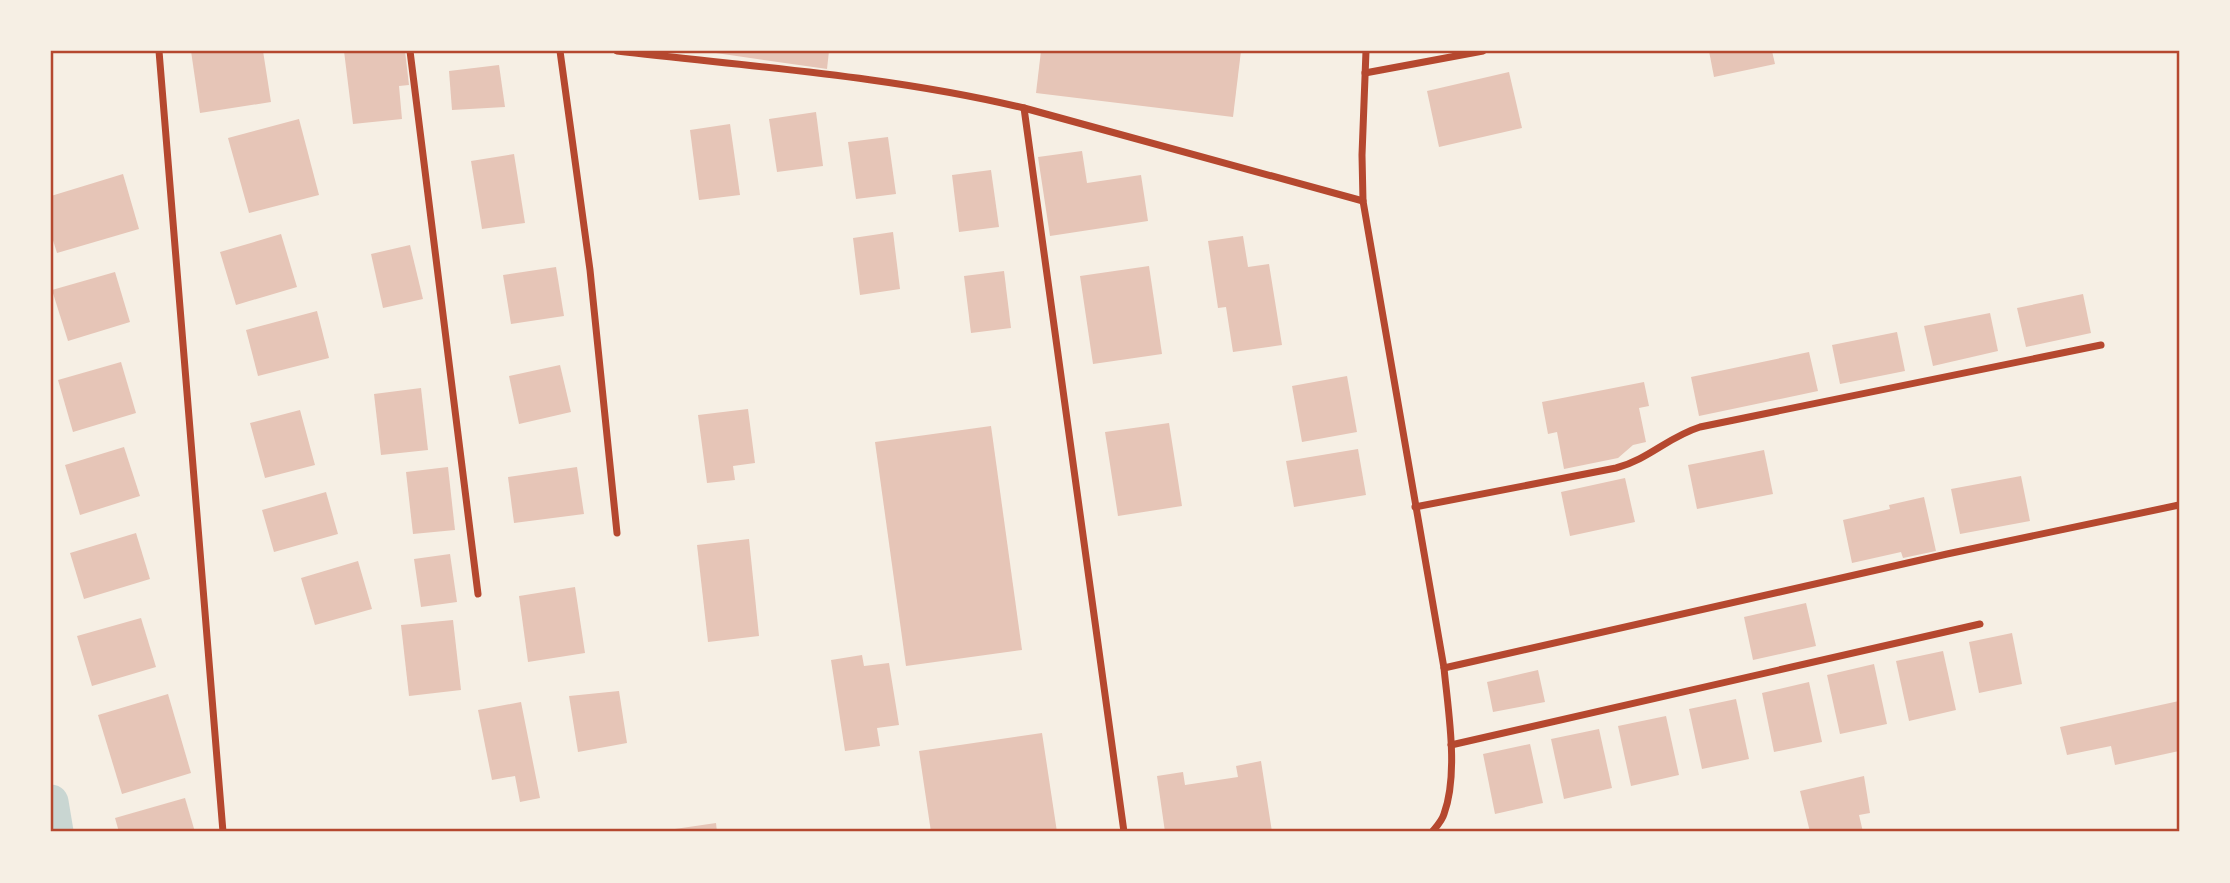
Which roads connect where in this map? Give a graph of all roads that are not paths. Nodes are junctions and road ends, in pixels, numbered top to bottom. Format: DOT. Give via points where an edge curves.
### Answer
graph roads {
  1 [pos="159,51"];
  2 [pos="411,51"];
  3 [pos="560,51"];
  4 [pos="617,51"];
  5 [pos="1367,51"];
  6 [pos="1483,51"];
  7 [pos="1365,72"];
  8 [pos="1024,108"];
  9 [pos="1363,201"];
  10 [pos="2101,345"];
  11 [pos="2179,505"];
  12 [pos="1415,507"];
  13 [pos="617,533"];
  14 [pos="478,594"];
  15 [pos="1980,624"];
  16 [pos="1444,667"];
  17 [pos="1451,745"];
  18 [pos="223,832"];
  19 [pos="1124,832"];
  20 [pos="1432,832"];
  1 -- 18 [label="street"];
  2 -- 14 [label="street"];
  3 -- 13 [label="street" via="590,270"];
  4 -- 8 [label="street" via="940,90"];
  5 -- 7 [label="street"];
  6 -- 7 [label="street"];
  7 -- 9 [label="street"];
  8 -- 9 [label="street"];
  8 -- 19 [label="street"];
  9 -- 12 [label="street"];
  10 -- 12 [label="street" via="1700,427 1626,466"];
  11 -- 16 [label="street"];
  12 -- 16 [label="street"];
  15 -- 17 [label="street"];
  16 -- 17 [label="street"];
  17 -- 20 [label="street" via="1444,816"];
}
